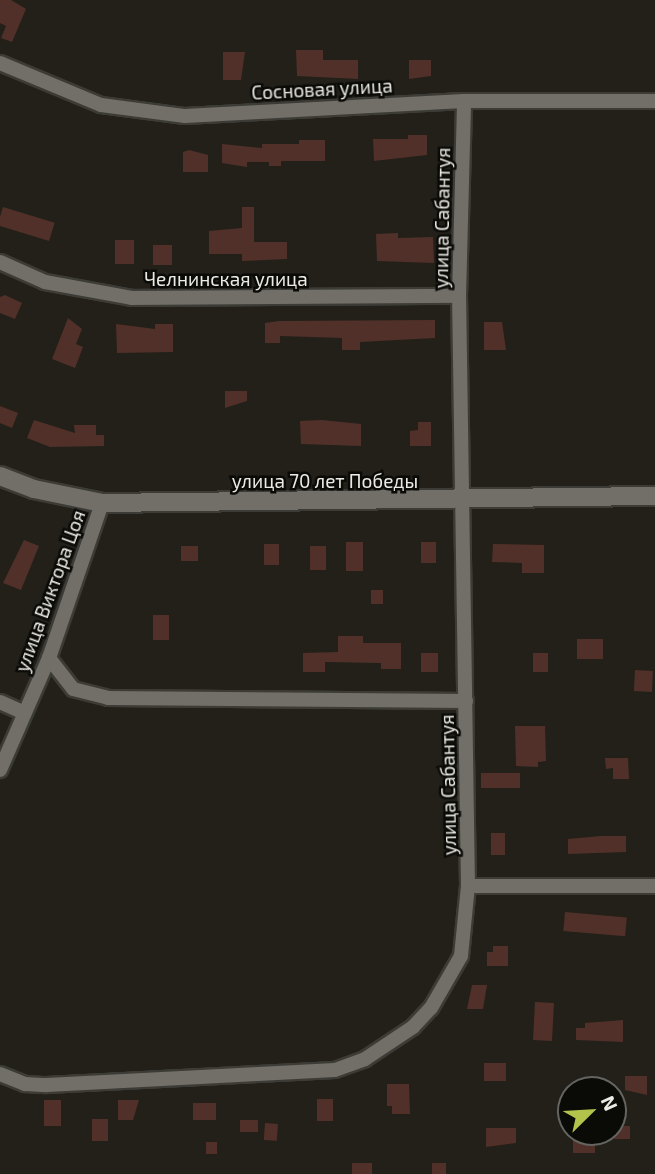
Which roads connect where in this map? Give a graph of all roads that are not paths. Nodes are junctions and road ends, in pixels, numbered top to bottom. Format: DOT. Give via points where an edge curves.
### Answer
graph roads {
  1 [pos="0,63"];
  2 [pos="464,101"];
  3 [pos="655,101"];
  4 [pos="0,261"];
  5 [pos="459,296"];
  6 [pos="0,476"];
  7 [pos="655,496"];
  8 [pos="461,501"];
  9 [pos="102,503"];
  10 [pos="49,658"];
  11 [pos="466,701"];
  12 [pos="0,702"];
  13 [pos="25,713"];
  14 [pos="0,770"];
  15 [pos="468,886"];
  16 [pos="655,886"];
  17 [pos="0,1074"];
  1 -- 2 [label="street, Сосновая улица" via="101,105 140,113 185,116"];
  2 -- 3 [label="street, Сосновая улица"];
  2 -- 5 [label="street, улица Сабантуя"];
  4 -- 5 [label="street, Челнинская улица" via="46,282 132,298"];
  5 -- 8 [label="street, улица Сабантуя"];
  6 -- 9 [label="street, улица 70 лет Победы" via="34,489"];
  7 -- 8 [label="street, улица 70 лет Победы"];
  8 -- 9 [label="street, улица 70 лет Победы"];
  8 -- 11 [label="street, улица Сабантуя"];
  9 -- 10 [label="street, улица Виктора Цоя"];
  10 -- 11 [label="street" via="73,689 108,698"];
  10 -- 13 [label="street, улица Виктора Цоя"];
  11 -- 15 [label="street, улица Сабантуя"];
  12 -- 13 [label="street"];
  13 -- 14 [label="street, улица Виктора Цоя"];
  15 -- 16 [label="street"];
  15 -- 17 [label="street, улица Сабантуя" via="461,956 447,984 413,1027 365,1059 335,1070 301,1074 74,1084 25,1084"];
}
